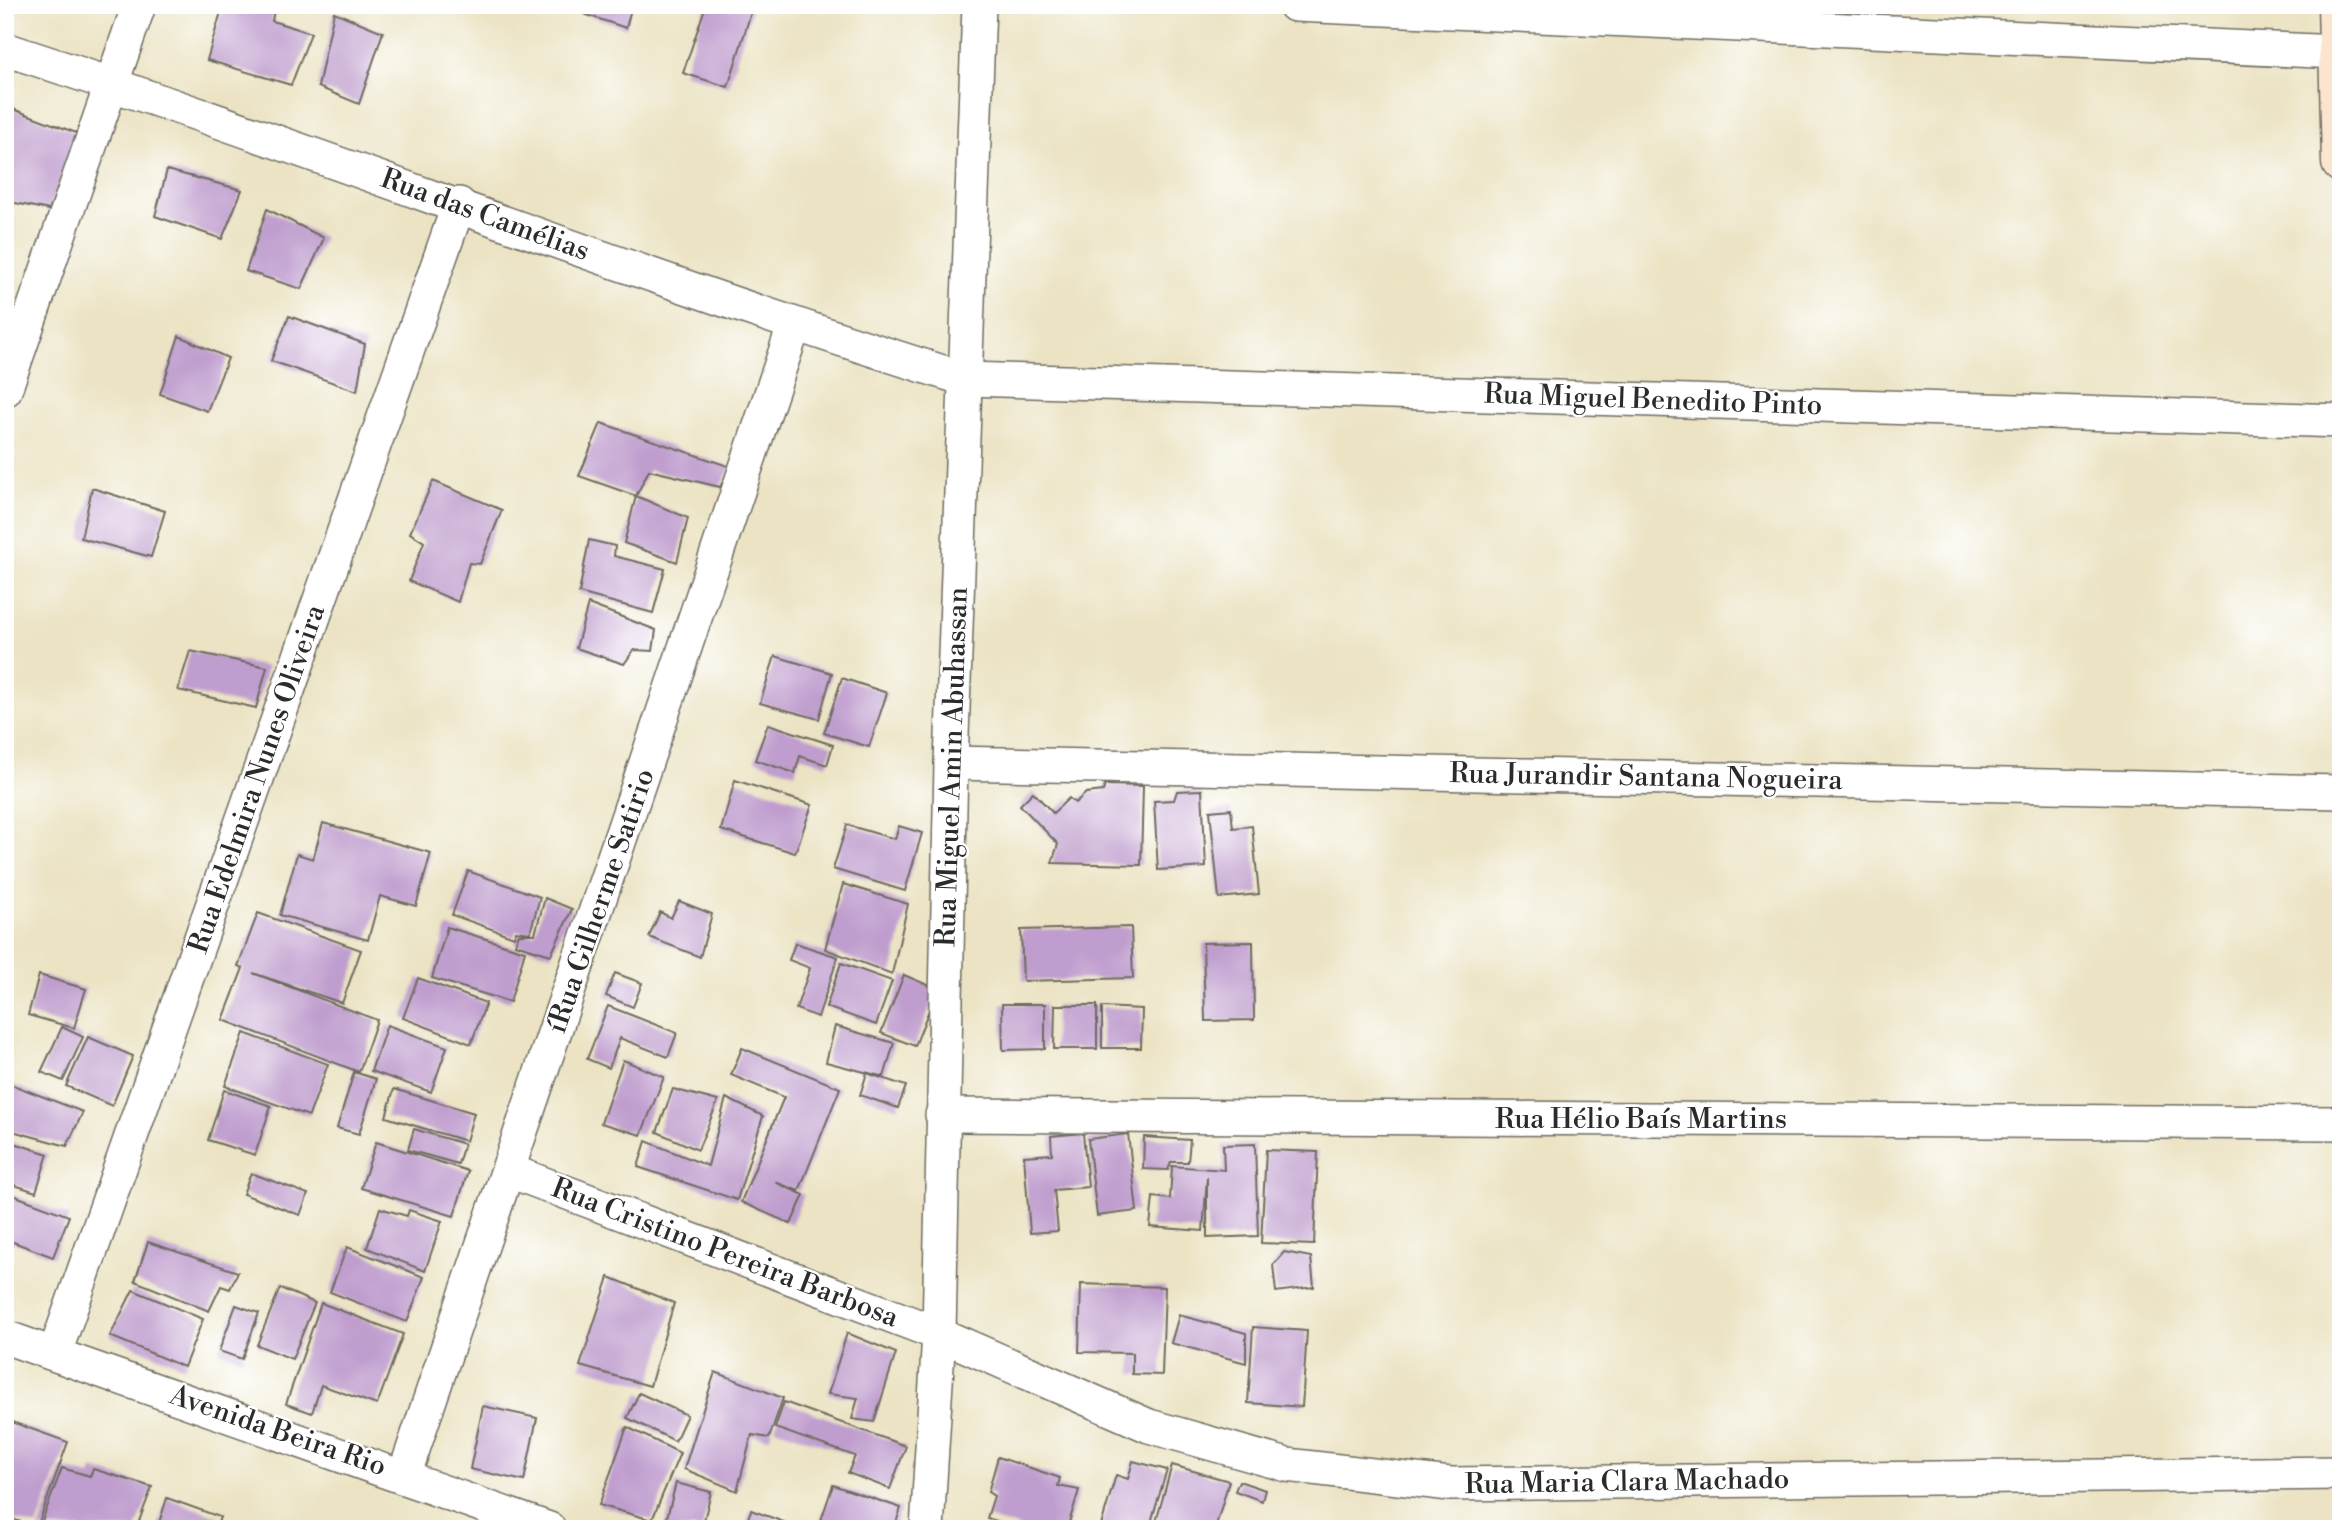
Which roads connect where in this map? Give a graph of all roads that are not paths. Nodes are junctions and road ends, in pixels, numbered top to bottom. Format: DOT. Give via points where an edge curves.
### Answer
graph roads {
  1 [pos="139,5"];
  2 [pos="979,5"];
  3 [pos="1295,5"];
  4 [pos="2337,5"];
  5 [pos="5,49"];
  6 [pos="2338,52"];
  7 [pos="110,83"];
  8 [pos="2341,163"];
  9 [pos="458,204"];
  10 [pos="794,326"];
  11 [pos="965,379"];
  12 [pos="5,390"];
  13 [pos="2341,421"];
  14 [pos="951,763"];
  15 [pos="2341,792"];
  16 [pos="942,1115"];
  17 [pos="2341,1123"];
  18 [pos="510,1171"];
  19 [pos="939,1334"];
  20 [pos="5,1337"];
  21 [pos="55,1353"];
  22 [pos="2341,1473"];
  23 [pos="404,1476"];
  24 [pos="549,1529"];
  25 [pos="927,1529"];
  1 -- 7 [label="street"];
  2 -- 11 [label="street, Rua Miguel Amin Abuhassan"];
  3 -- 6 [label="street"];
  4 -- 6 [label="street"];
  5 -- 7 [label="street, Rua das Camélias"];
  6 -- 8 [label="street"];
  7 -- 9 [label="street, Rua das Camélias"];
  7 -- 12 [label="street"];
  9 -- 10 [label="street, Rua das Camélias"];
  9 -- 21 [label="street, Rua Edelmira Nunes Oliveira"];
  10 -- 11 [label="street, Rua das Camélias"];
  10 -- 18 [label="street, íRua Gilherme Satirio"];
  11 -- 13 [label="street, Rua Miguel Benedito Pinto"];
  11 -- 14 [label="street, Rua Miguel Amin Abuhassan"];
  14 -- 15 [label="street, Rua Jurandir Santana Nogueira"];
  14 -- 16 [label="street, Rua Miguel Amin Abuhassan"];
  16 -- 17 [label="street, Rua Hélio Baís Martins"];
  16 -- 19 [label="street, Rua Miguel Amin Abuhassan"];
  18 -- 19 [label="street, Rua Cristino Pereira Barbosa"];
  18 -- 23 [label="street, íRua Gilherme Satirio"];
  19 -- 22 [label="street, Rua Maria Clara Machado" via="1149,1426 1287,1465 1450,1484"];
  19 -- 25 [label="street, Rua Miguel Amin Abuhassan"];
  20 -- 21 [label="street, Avenida Beira Rio"];
  21 -- 23 [label="street, Avenida Beira Rio"];
  23 -- 24 [label="street, Avenida Beira Rio"];
}
